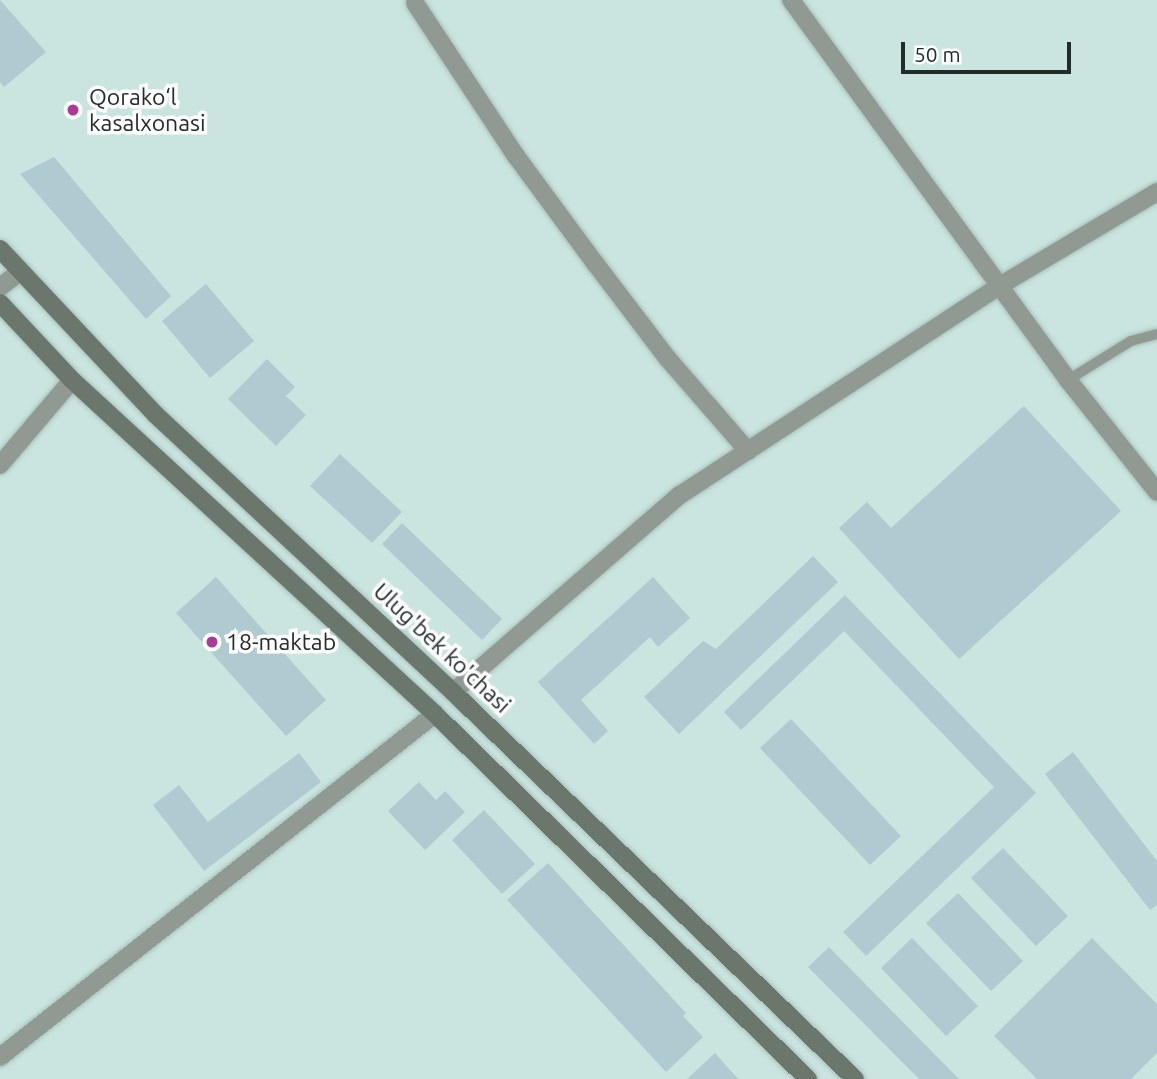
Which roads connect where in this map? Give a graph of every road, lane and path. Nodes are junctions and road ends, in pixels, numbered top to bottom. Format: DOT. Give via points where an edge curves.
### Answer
graph roads {
  1 [pos="791,0"];
  2 [pos="415,3"];
  3 [pos="1157,192"];
  4 [pos="0,249"];
  5 [pos="21,271"];
  6 [pos="1001,285"];
  7 [pos="0,287"];
  8 [pos="0,303"];
  9 [pos="1157,334"];
  10 [pos="72,380"];
  11 [pos="1068,380"];
  12 [pos="748,451"];
  13 [pos="0,465"];
  14 [pos="1157,492"];
  15 [pos="453,692"];
  16 [pos="435,714"];
  17 [pos="0,1056"];
  18 [pos="808,1079"];
  19 [pos="855,1079"];
  1 -- 6 [label="street"];
  2 -- 12 [label="street" via="516,156 595,263 668,359"];
  3 -- 6 [label="street"];
  4 -- 5 [label="main road, Ulug'bek ko'chasi"];
  5 -- 7 [label="street"];
  5 -- 15 [label="main road, Ulug'bek ko'chasi" via="156,415"];
  6 -- 11 [label="street"];
  6 -- 12 [label="street"];
  8 -- 10 [label="main road"];
  9 -- 11 [label="lane" via="1131,341"];
  10 -- 13 [label="street"];
  10 -- 16 [label="main road"];
  11 -- 14 [label="street"];
  12 -- 15 [label="street" via="680,495"];
  15 -- 19 [label="main road, Ulug'bek ko'chasi"];
  16 -- 17 [label="street"];
  16 -- 18 [label="main road"];
}
